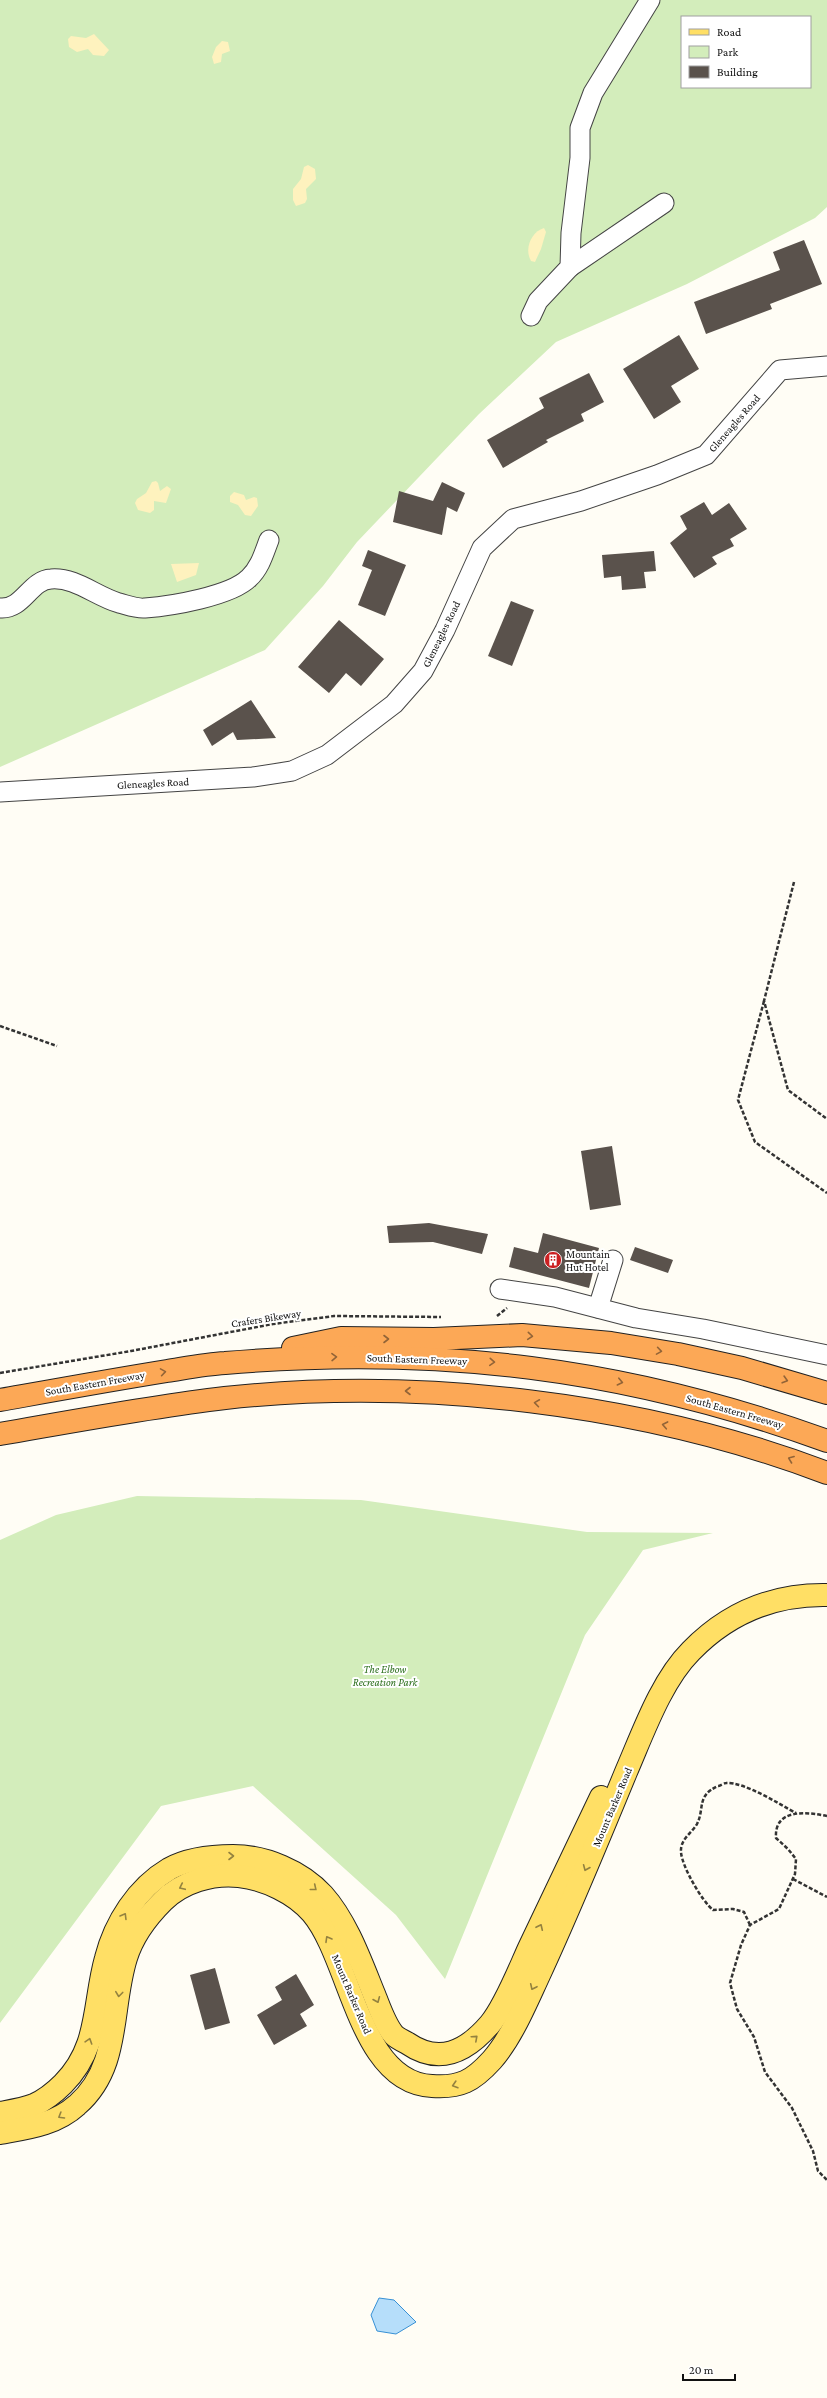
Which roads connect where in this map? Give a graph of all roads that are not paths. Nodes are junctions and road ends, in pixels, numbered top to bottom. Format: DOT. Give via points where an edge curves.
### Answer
graph roads {
  1 [pos="650,0"];
  2 [pos="664,203"];
  3 [pos="570,266"];
  4 [pos="531,316"];
  5 [pos="827,366"];
  6 [pos="269,540"];
  7 [pos="0,608"];
  8 [pos="0,792"];
  9 [pos="613,1260"];
  10 [pos="500,1289"];
  11 [pos="598,1308"];
  12 [pos="827,1355"];
  13 [pos="223,1363"];
  14 [pos="827,1393"];
  15 [pos="0,1400"];
  16 [pos="0,1434"];
  17 [pos="827,1441"];
  18 [pos="827,1473"];
  19 [pos="827,1585"];
  20 [pos="827,1595"];
  21 [pos="278,1876"];
  22 [pos="72,2075"];
  23 [pos="91,2091"];
  24 [pos="0,2113"];
  25 [pos="0,2132"];
  1 -- 3 [label="street" via="593,93 580,128 580,158 571,233"];
  2 -- 3 [label="street"];
  3 -- 4 [label="street" via="538,301"];
  5 -- 8 [label="street, Gleneagles Road" via="780,370 706,456 581,501 513,519 482,548 445,630 423,671 394,704 327,755 292,771 253,777"];
  6 -- 7 [label="street" via="261,562 250,578 235,589 218,594 144,608 117,602 75,582 50,579 36,584 23,599 6,609"];
  9 -- 11 [label="street"];
  10 -- 11 [label="street" via="529,1292"];
  11 -- 12 [label="street" via="636,1318"];
  13 -- 14 [label="highway, one-way" via="341,1338 434,1339 522,1335 611,1343 678,1354 742,1368"];
  15 -- 13 [label="highway, South Eastern Freeway, one-way"];
  13 -- 17 [label="highway, South Eastern Freeway, one-way" via="408,1356 501,1363 593,1376 684,1396 774,1422"];
  18 -- 16 [label="highway, one-way" via="776,1454 688,1429 503,1398 413,1391 318,1392 226,1398 136,1410"];
  21 -- 19 [label="main road, Mount Barker Road, one-way" via="302,1879 323,1895 340,1921 394,2034 420,2052 445,2055 465,2047 490,2024 512,1986 664,1667 683,1643 708,1621 737,1604 777,1588 806,1584"];
  20 -- 21 [label="main road, Mount Barker Road, one-way" via="778,1599 750,1608 711,1632 673,1673 642,1736 564,1921 530,1994 495,2057 473,2079 450,2087 420,2086 394,2071 365,2029 330,1940 311,1912 292,1896"];
  22 -- 21 [label="main road, Mount Barker Road, one-way" via="85,2055 92,2032 106,1957 119,1924 132,1902 147,1885 170,1868 198,1859 225,1856 252,1856"];
  21 -- 23 [label="main road, Mount Barker Road, one-way" via="213,1877 180,1886 148,1916 136,1934 127,1955 106,2063"];
  22 -- 23 [label="street"];
  22 -- 24 [label="main road, Mount Barker Road" via="54,2094 34,2105"];
  23 -- 25 [label="main road, Mount Barker Road, one-way" via="75,2107 50,2122"];
}
